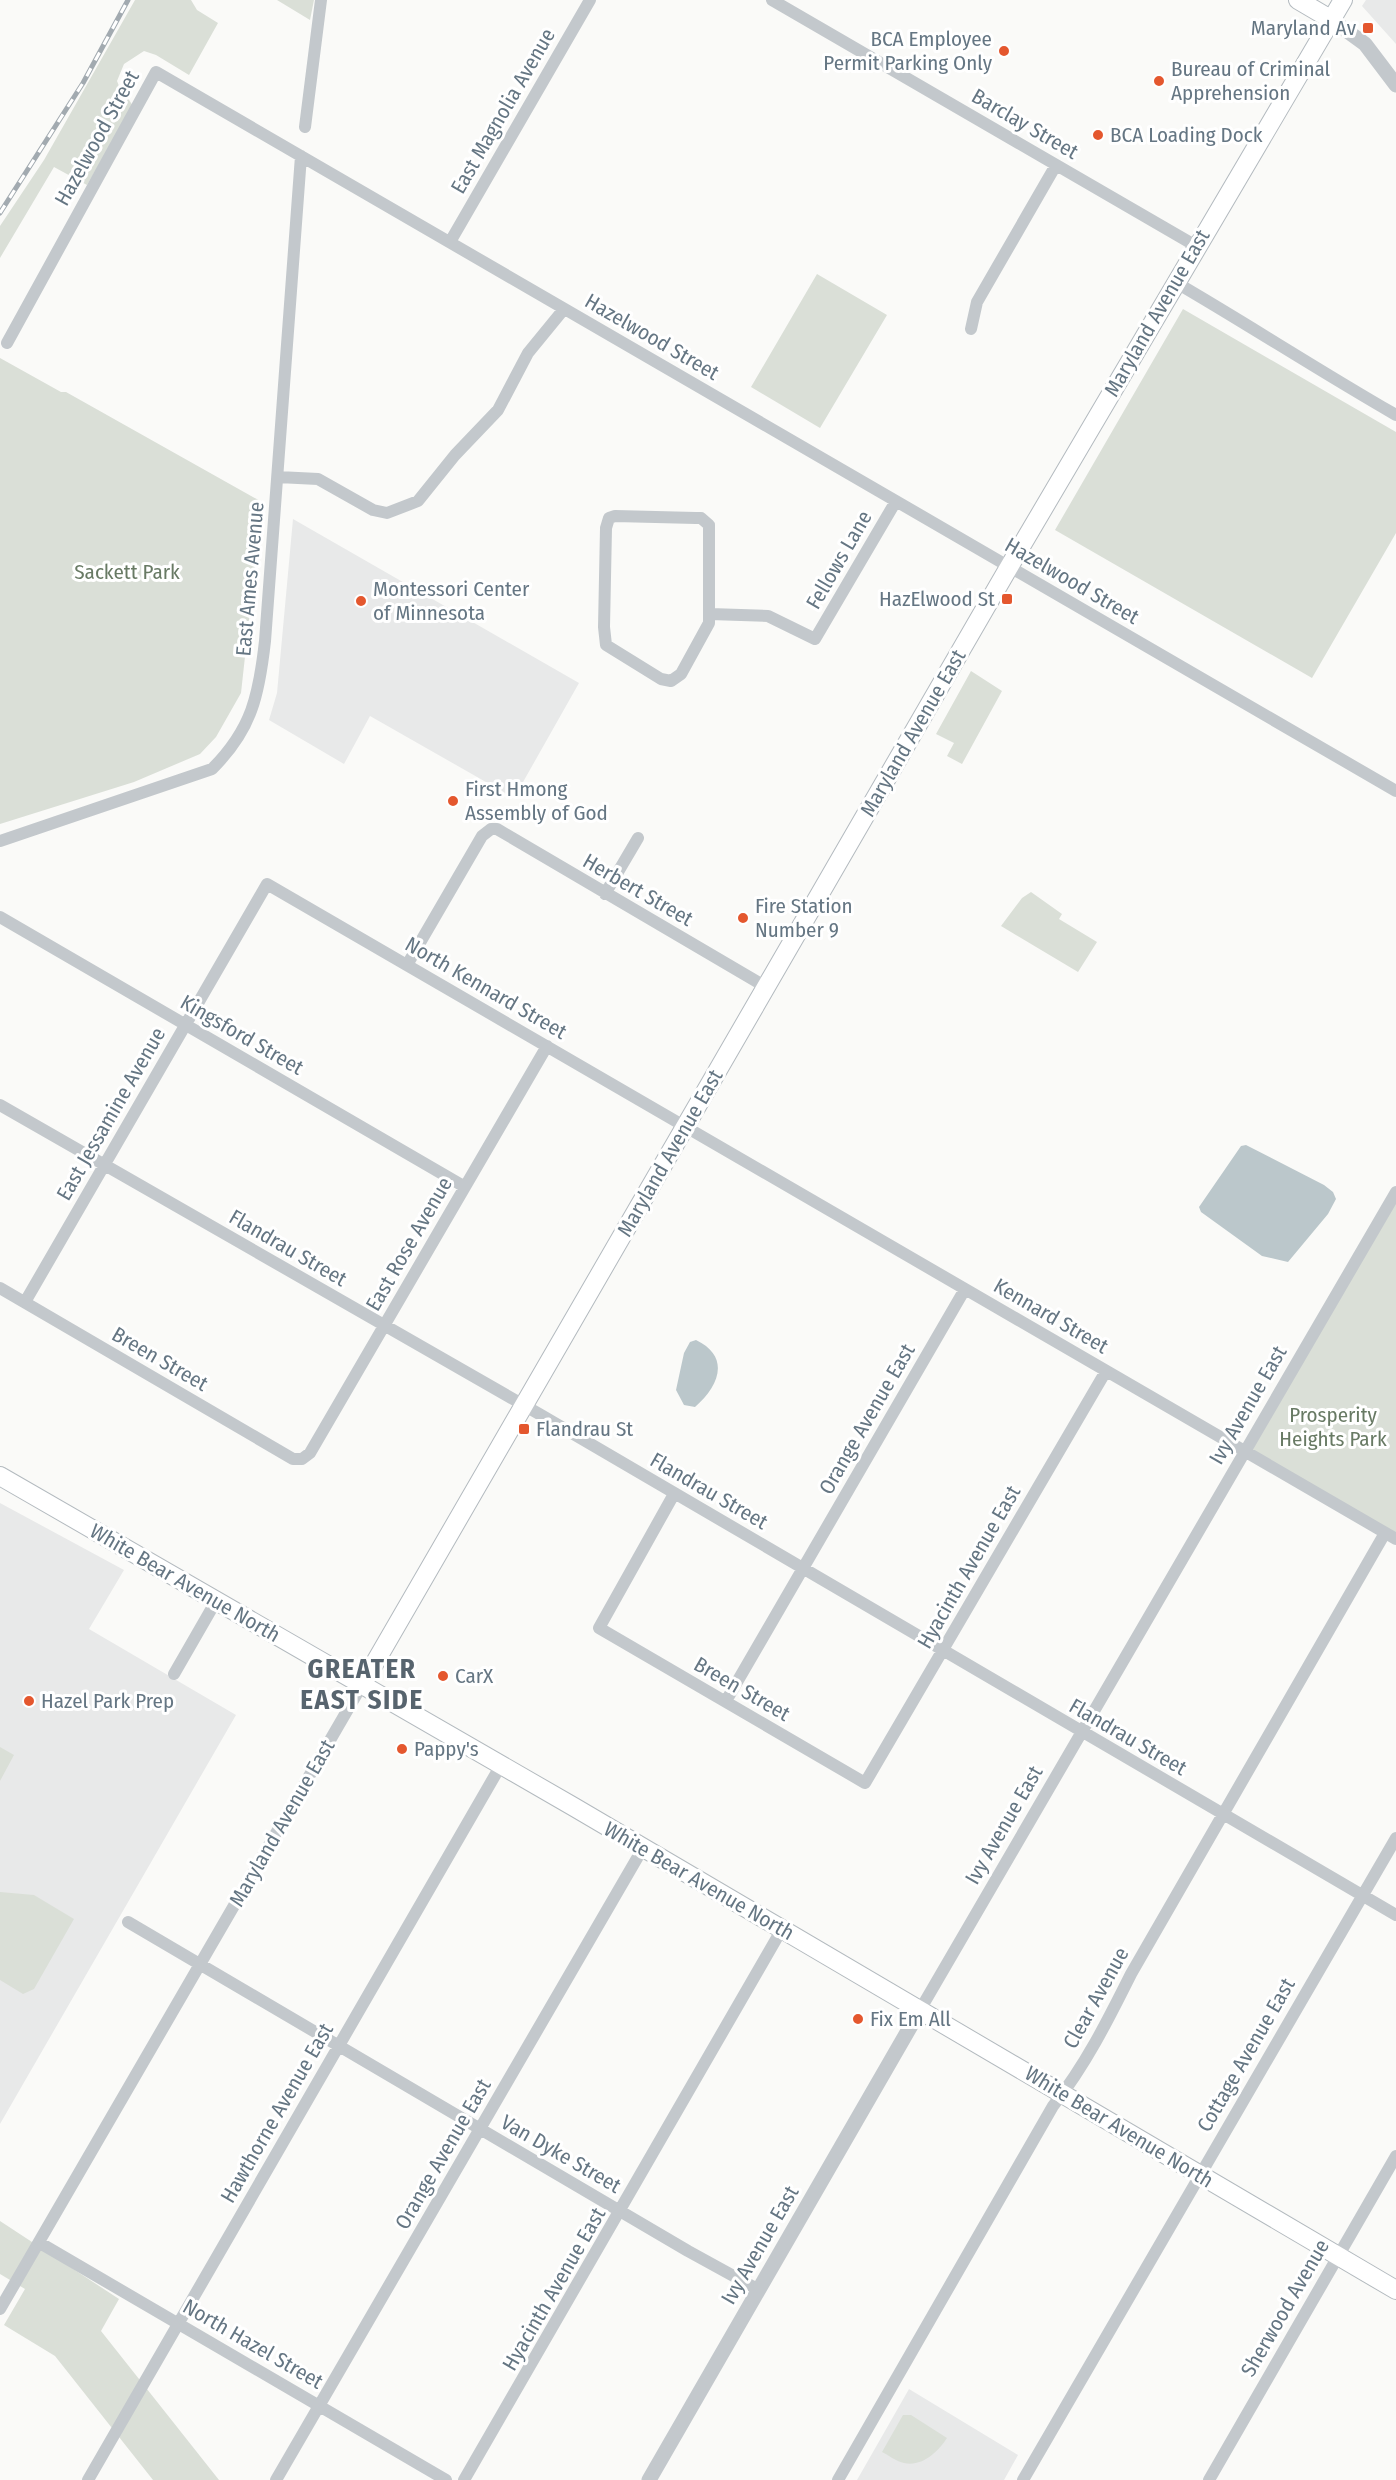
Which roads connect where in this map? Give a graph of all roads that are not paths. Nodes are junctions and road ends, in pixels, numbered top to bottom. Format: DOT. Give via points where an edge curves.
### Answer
graph roads {
  1 [pos="321,0"];
  2 [pos="590,0"];
  3 [pos="772,0"];
  4 [pos="1298,0"];
  5 [pos="1343,0"];
  6 [pos="1332,20"];
  7 [pos="1396,84"];
  8 [pos="305,127"];
  9 [pos="301,156"];
  10 [pos="1056,165"];
  11 [pos="450,242"];
  12 [pos="1196,246"];
  13 [pos="1175,282"];
  14 [pos="564,309"];
  15 [pos="971,329"];
  16 [pos="6,343"];
  17 [pos="1396,415"];
  18 [pos="278,477"];
  19 [pos="896,501"];
  20 [pos="1009,567"];
  21 [pos="710,614"];
  22 [pos="1396,790"];
  23 [pos="638,838"];
  24 [pos="0,841"];
  25 [pos="267,884"];
  26 [pos="605,894"];
  27 [pos="0,916"];
  28 [pos="407,965"];
  29 [pos="766,987"];
  30 [pos="186,1024"];
  31 [pos="547,1046"];
  32 [pos="0,1105"];
  33 [pos="686,1126"];
  34 [pos="104,1165"];
  35 [pos="465,1186"];
  36 [pos="1396,1192"];
  37 [pos="0,1288"];
  38 [pos="965,1289"];
  39 [pos="25,1302"];
  40 [pos="384,1326"];
  41 [pos="1106,1371"];
  42 [pos="524,1406"];
  43 [pos="1245,1451"];
  44 [pos="302,1459"];
  45 [pos="0,1476"];
  46 [pos="674,1494"];
  47 [pos="1391,1536"];
  48 [pos="802,1569"];
  49 [pos="216,1601"];
  50 [pos="943,1651"];
  51 [pos="174,1674"];
  52 [pos="362,1684"];
  53 [pos="726,1701"];
  54 [pos="1082,1732"];
  55 [pos="501,1765"];
  56 [pos="865,1783"];
  57 [pos="1222,1814"];
  58 [pos="1396,1838"];
  59 [pos="644,1848"];
  60 [pos="1363,1895"];
  61 [pos="1396,1915"];
  62 [pos="128,1922"];
  63 [pos="782,1929"];
  64 [pos="199,1965"];
  65 [pos="920,2010"];
  66 [pos="338,2046"];
  67 [pos="1063,2094"];
  68 [pos="480,2129"];
  69 [pos="1396,2156"];
  70 [pos="1200,2175"];
  71 [pos="621,2212"];
  72 [pos="40,2243"];
  73 [pos="1338,2255"];
  74 [pos="759,2290"];
  75 [pos="1396,2290"];
  76 [pos="0,2309"];
  77 [pos="178,2323"];
  78 [pos="319,2406"];
  79 [pos="88,2480"];
  80 [pos="276,2480"];
  81 [pos="446,2480"];
  82 [pos="464,2480"];
  83 [pos="649,2480"];
  84 [pos="838,2480"];
  85 [pos="1023,2480"];
  86 [pos="1209,2480"];
  1 -- 8 [label="street"];
  2 -- 11 [label="street, East Magnolia Avenue"];
  3 -- 10 [label="street, Barclay Street"];
  4 -- 6 [label="main road"];
  5 -- 6 [label="main road, Maryland Avenue East"];
  6 -- 7 [label="street" via="1365,44"];
  6 -- 12 [label="main road, Maryland Avenue East"];
  9 -- 11 [label="street, Hazelwood Street"];
  9 -- 16 [label="street, Hazelwood Street" via="156,72"];
  9 -- 18 [label="street, East Ames Avenue"];
  10 -- 12 [label="street, Barclay Street"];
  10 -- 15 [label="street" via="977,302"];
  11 -- 14 [label="street, Hazelwood Street"];
  12 -- 13 [label="main road, Maryland Avenue East"];
  13 -- 17 [label="street"];
  13 -- 20 [label="main road, Maryland Avenue East"];
  14 -- 18 [label="street" via="528,353 498,410 418,501 387,513 373,510 318,479"];
  14 -- 19 [label="street, Hazelwood Street"];
  18 -- 24 [label="street, East Ames Avenue" via="259,690 230,750 212,769"];
  19 -- 20 [label="street, Hazelwood Street"];
  19 -- 21 [label="street, Fellows Lane" via="815,639 768,616"];
  20 -- 22 [label="street, Hazelwood Street"];
  20 -- 29 [label="main road, Maryland Avenue East"];
  21 -- 21 [label="street" via="710,531 706,521 609,518 604,639 611,650 666,681 676,680 706,632"];
  23 -- 26 [label="street"];
  25 -- 28 [label="street, North Kennard Street"];
  25 -- 30 [label="street, East Jessamine Avenue"];
  26 -- 28 [label="street, Herbert Street" via="503,832 491,829 482,837"];
  26 -- 29 [label="street, Herbert Street"];
  27 -- 30 [label="street, Kingsford Street"];
  28 -- 31 [label="street, North Kennard Street"];
  29 -- 33 [label="main road, Maryland Avenue East"];
  30 -- 34 [label="street, East Jessamine Avenue"];
  30 -- 35 [label="street, Kingsford Street"];
  31 -- 33 [label="street, North Kennard Street"];
  31 -- 35 [label="street, East Rose Avenue"];
  32 -- 34 [label="street, Flandrau Street"];
  33 -- 38 [label="street, Kennard Street"];
  33 -- 42 [label="main road, Maryland Avenue East"];
  34 -- 39 [label="street, East Jessamine Avenue"];
  34 -- 40 [label="street, Flandrau Street"];
  35 -- 40 [label="street, East Rose Avenue"];
  36 -- 43 [label="street, Ivy Avenue East"];
  37 -- 39 [label="street, Breen Street"];
  38 -- 41 [label="street, Kennard Street"];
  38 -- 48 [label="street, Orange Avenue East"];
  39 -- 44 [label="street, Breen Street" via="293,1459"];
  40 -- 42 [label="street, Flandrau Street"];
  40 -- 44 [label="street, East Rose Avenue" via="310,1453"];
  41 -- 43 [label="street, Kennard Street"];
  41 -- 50 [label="street, Hyacinth Avenue East"];
  42 -- 46 [label="street, Flandrau Street"];
  42 -- 52 [label="main road, Maryland Avenue East"];
  43 -- 47 [label="street, Kennard Street"];
  43 -- 54 [label="street, Ivy Avenue East"];
  45 -- 49 [label="main road, White Bear Avenue North"];
  46 -- 48 [label="street, Flandrau Street"];
  46 -- 53 [label="street, Breen Street" via="599,1628"];
  47 -- 57 [label="street, Clear Avenue"];
  48 -- 50 [label="street, Flandrau Street"];
  48 -- 53 [label="street, Orange Avenue East"];
  49 -- 51 [label="street"];
  49 -- 52 [label="main road, White Bear Avenue North"];
  50 -- 54 [label="street, Flandrau Street"];
  50 -- 56 [label="street, Hyacinth Avenue East"];
  52 -- 55 [label="main road, White Bear Avenue North"];
  52 -- 64 [label="street, Maryland Avenue East"];
  53 -- 56 [label="street, Breen Street"];
  54 -- 57 [label="street, Flandrau Street"];
  54 -- 65 [label="street, Ivy Avenue East"];
  55 -- 59 [label="main road, White Bear Avenue North"];
  55 -- 66 [label="street, Hawthorne Avenue East"];
  57 -- 60 [label="street, Flandrau Street"];
  57 -- 67 [label="street, Clear Avenue"];
  58 -- 60 [label="street, Cottage Avenue East"];
  59 -- 63 [label="main road, White Bear Avenue North"];
  59 -- 68 [label="street, Orange Avenue East"];
  60 -- 61 [label="street, Flandrau Street"];
  60 -- 70 [label="street, Cottage Avenue East"];
  62 -- 64 [label="street, Van Dyke Street"];
  63 -- 65 [label="main road, White Bear Avenue North"];
  63 -- 71 [label="street, Hyacinth Avenue East"];
  64 -- 66 [label="street, Van Dyke Street"];
  64 -- 72 [label="street, Maryland Avenue East"];
  65 -- 67 [label="main road, White Bear Avenue North"];
  65 -- 74 [label="street, Ivy Avenue East"];
  66 -- 68 [label="street, Van Dyke Street"];
  66 -- 77 [label="street, Hawthorne Avenue East"];
  67 -- 70 [label="main road, White Bear Avenue North"];
  67 -- 84 [label="street, Clear Avenue"];
  68 -- 71 [label="street, Van Dyke Street"];
  68 -- 78 [label="street, Orange Avenue East"];
  69 -- 73 [label="street, Sherwood Avenue"];
  70 -- 73 [label="main road, White Bear Avenue North"];
  70 -- 85 [label="street, Cottage Avenue East"];
  71 -- 74 [label="street, Van Dyke Street"];
  71 -- 82 [label="street, Hyacinth Avenue East"];
  72 -- 76 [label="street, Maryland Avenue East"];
  72 -- 77 [label="street, North Hazel Street"];
  73 -- 75 [label="main road, White Bear Avenue North"];
  73 -- 86 [label="street, Sherwood Avenue"];
  74 -- 83 [label="street, Ivy Avenue East"];
  77 -- 78 [label="street, North Hazel Street"];
  77 -- 79 [label="street, Hawthorne Avenue East"];
  78 -- 80 [label="street, Orange Avenue East"];
  78 -- 81 [label="street, North Hazel Street"];
}
